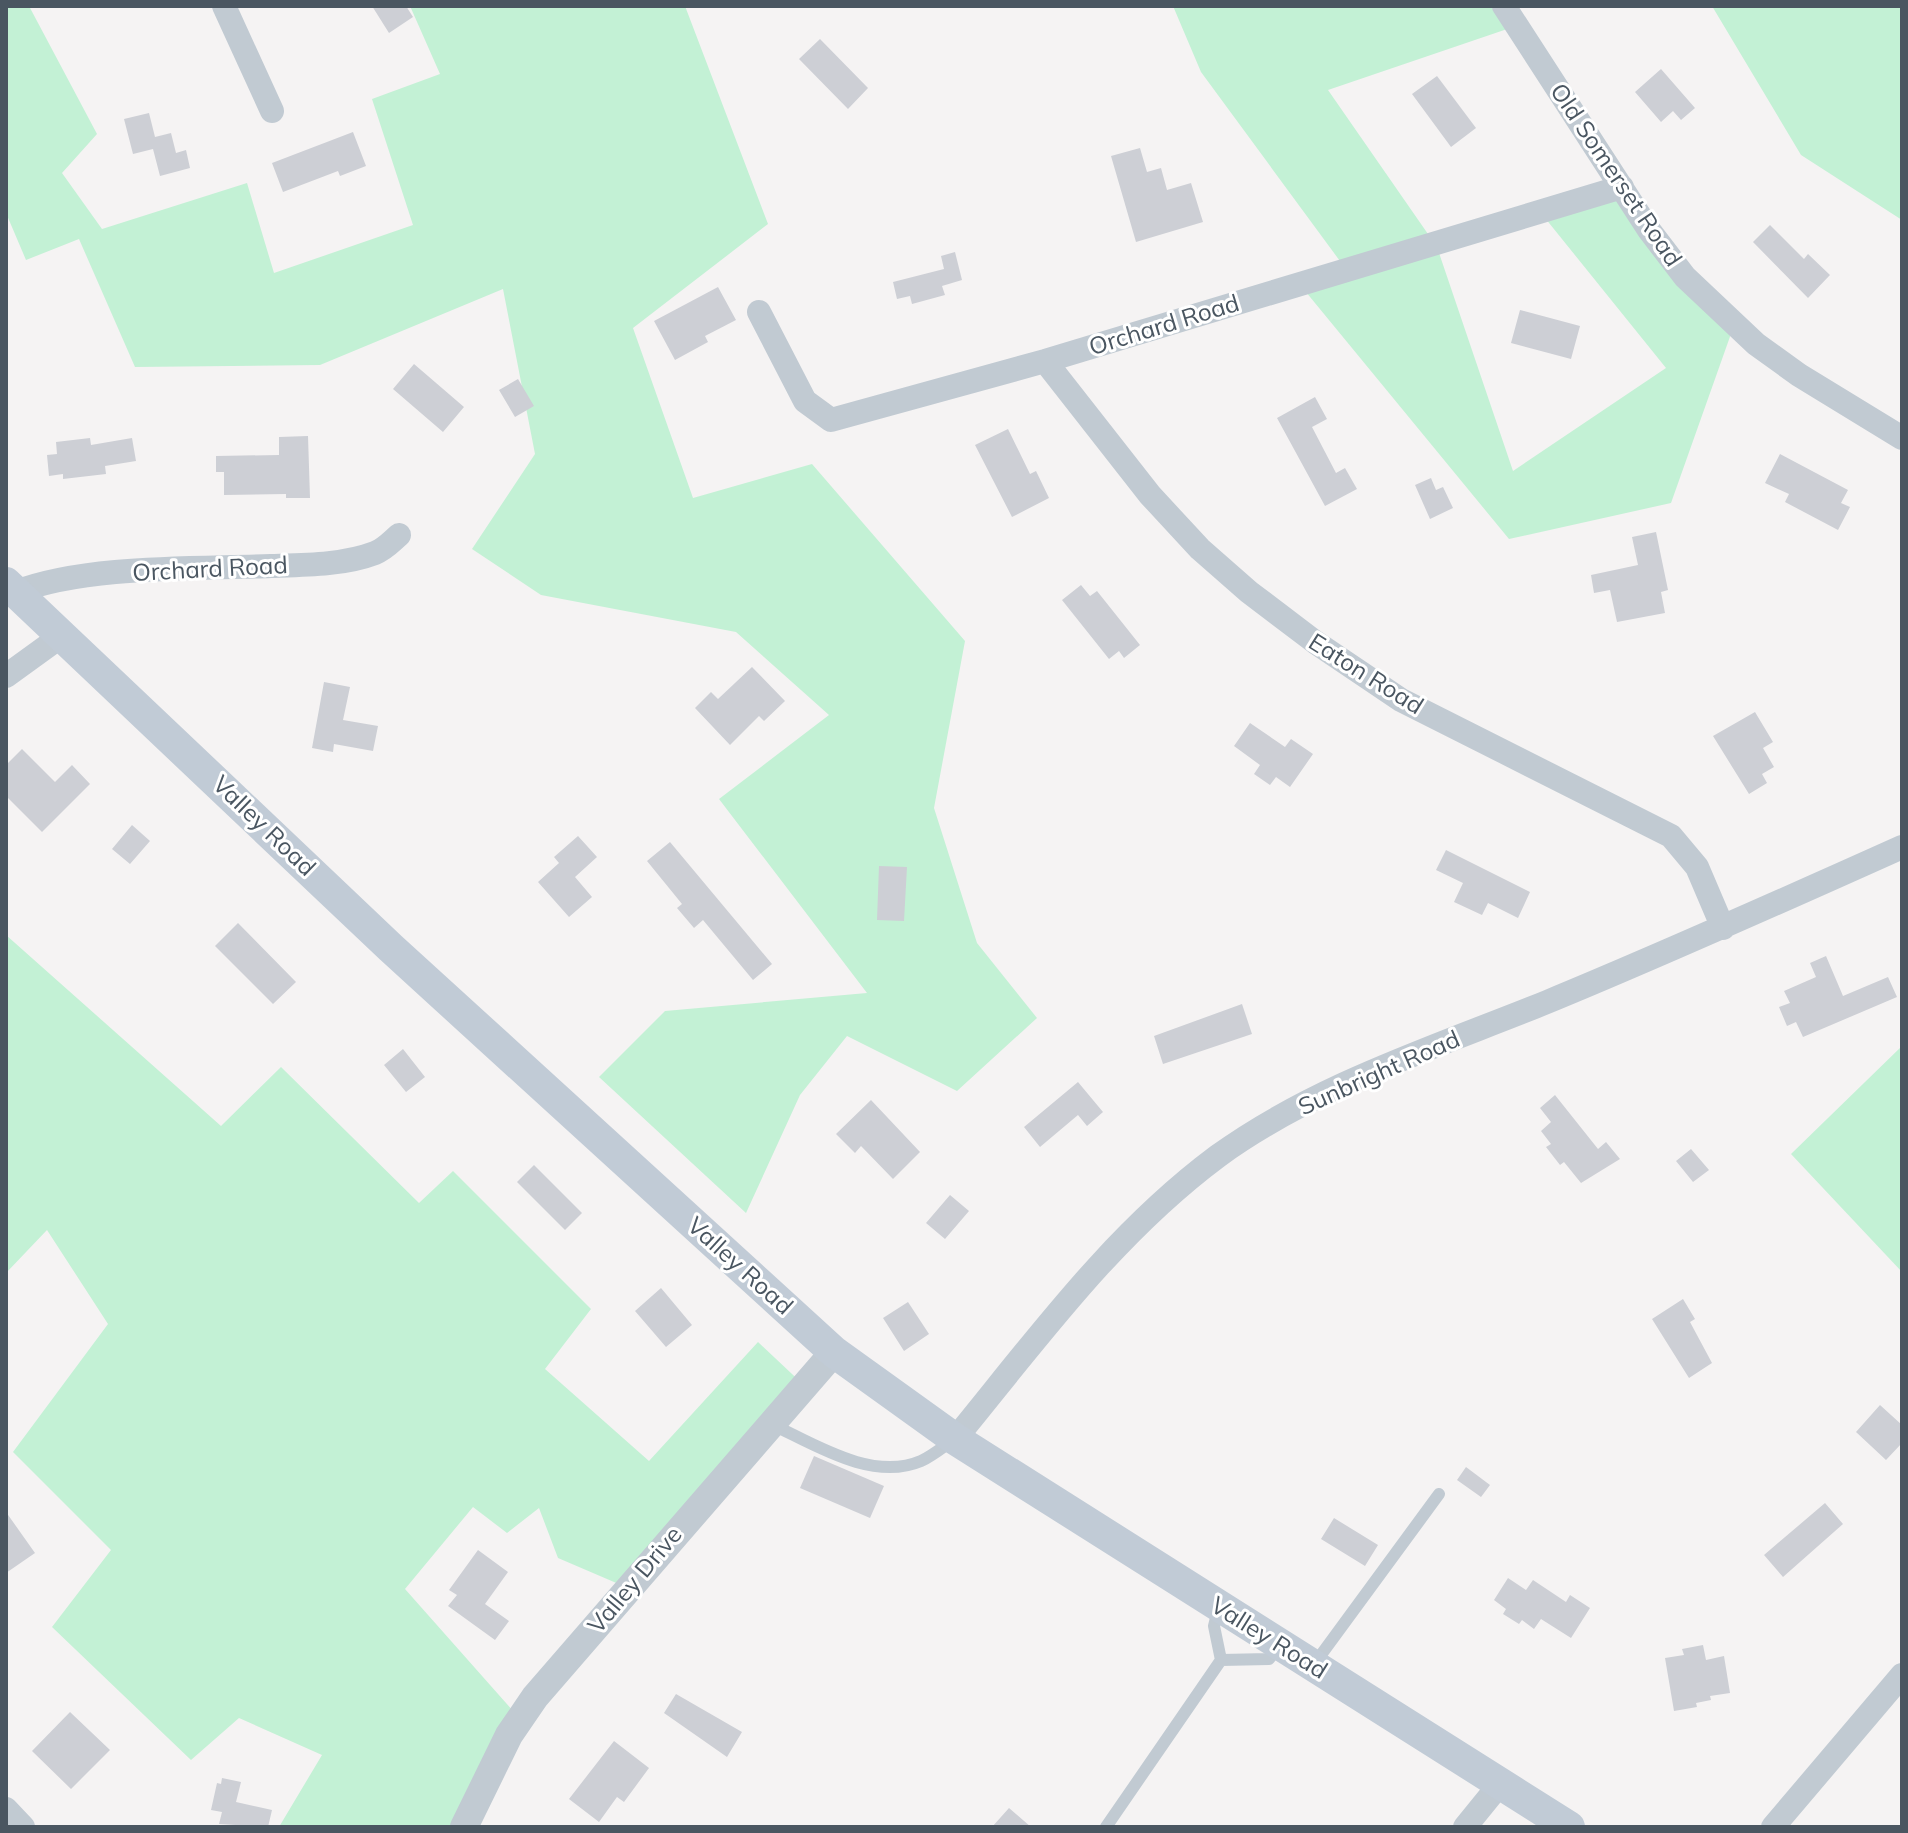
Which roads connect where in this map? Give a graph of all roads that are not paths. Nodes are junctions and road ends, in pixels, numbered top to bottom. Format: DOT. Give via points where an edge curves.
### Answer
graph roads {
  1 [pos="224,6"];
  2 [pos="1504,6"];
  3 [pos="272,111"];
  4 [pos="1622,187"];
  5 [pos="759,312"];
  6 [pos="1045,361"];
  7 [pos="1902,438"];
  8 [pos="399,535"];
  9 [pos="11,588"];
  10 [pos="64,634"];
  11 [pos="6,676"];
  12 [pos="1902,847"];
  13 [pos="1723,928"];
  14 [pos="834,1352"];
  15 [pos="771,1424"];
  16 [pos="955,1439"];
  17 [pos="1439,1494"];
  18 [pos="1219,1607"];
  19 [pos="1280,1645"];
  20 [pos="1221,1660"];
  21 [pos="1313,1666"];
  22 [pos="1902,1675"];
  23 [pos="1500,1784"];
  24 [pos="6,1809"];
  25 [pos="23,1827"];
  26 [pos="464,1827"];
  27 [pos="1106,1827"];
  28 [pos="1465,1827"];
  29 [pos="1569,1827"];
  30 [pos="1773,1827"];
  1 -- 3 [label="street"];
  2 -- 4 [label="street, Old Somerset Road"];
  4 -- 6 [label="street, Orchard Road"];
  4 -- 7 [label="street, Old Somerset Road" via="1676,265 1722,315 1799,375"];
  5 -- 6 [label="street, Orchard Road" via="805,401 831,420"];
  6 -- 13 [label="street, Eaton Road" via="1150,495 1249,592 1401,700 1671,836 1697,867"];
  8 -- 9 [label="street, Orchard Road" via="387,547 356,558 143,571"];
  9 -- 10 [label="main road, Valley Road"];
  10 -- 11 [label="street"];
  10 -- 14 [label="main road, Valley Road" via="391,948"];
  12 -- 13 [label="street, Sunbright Road"];
  13 -- 16 [label="street, Sunbright Road" via="1351,1082 1219,1156 1103,1257"];
  14 -- 15 [label="street, Valley Drive"];
  14 -- 16 [label="main road, Valley Road"];
  15 -- 16 [label="lane" via="864,1464 895,1467 920,1461"];
  15 -- 26 [label="street, Valley Drive" via="535,1697 509,1735"];
  16 -- 18 [label="main road, Valley Road"];
  17 -- 21 [label="lane"];
  18 -- 19 [label="main road, Valley Road"];
  18 -- 20 [label="lane" via="1214,1626"];
  19 -- 20 [label="lane" via="1269,1659"];
  19 -- 21 [label="main road, Valley Road"];
  20 -- 27 [label="lane"];
  21 -- 23 [label="main road, Valley Road"];
  22 -- 30 [label="street"];
  23 -- 28 [label="street"];
  23 -- 29 [label="main road, Valley Road"];
  24 -- 25 [label="street"];
}
